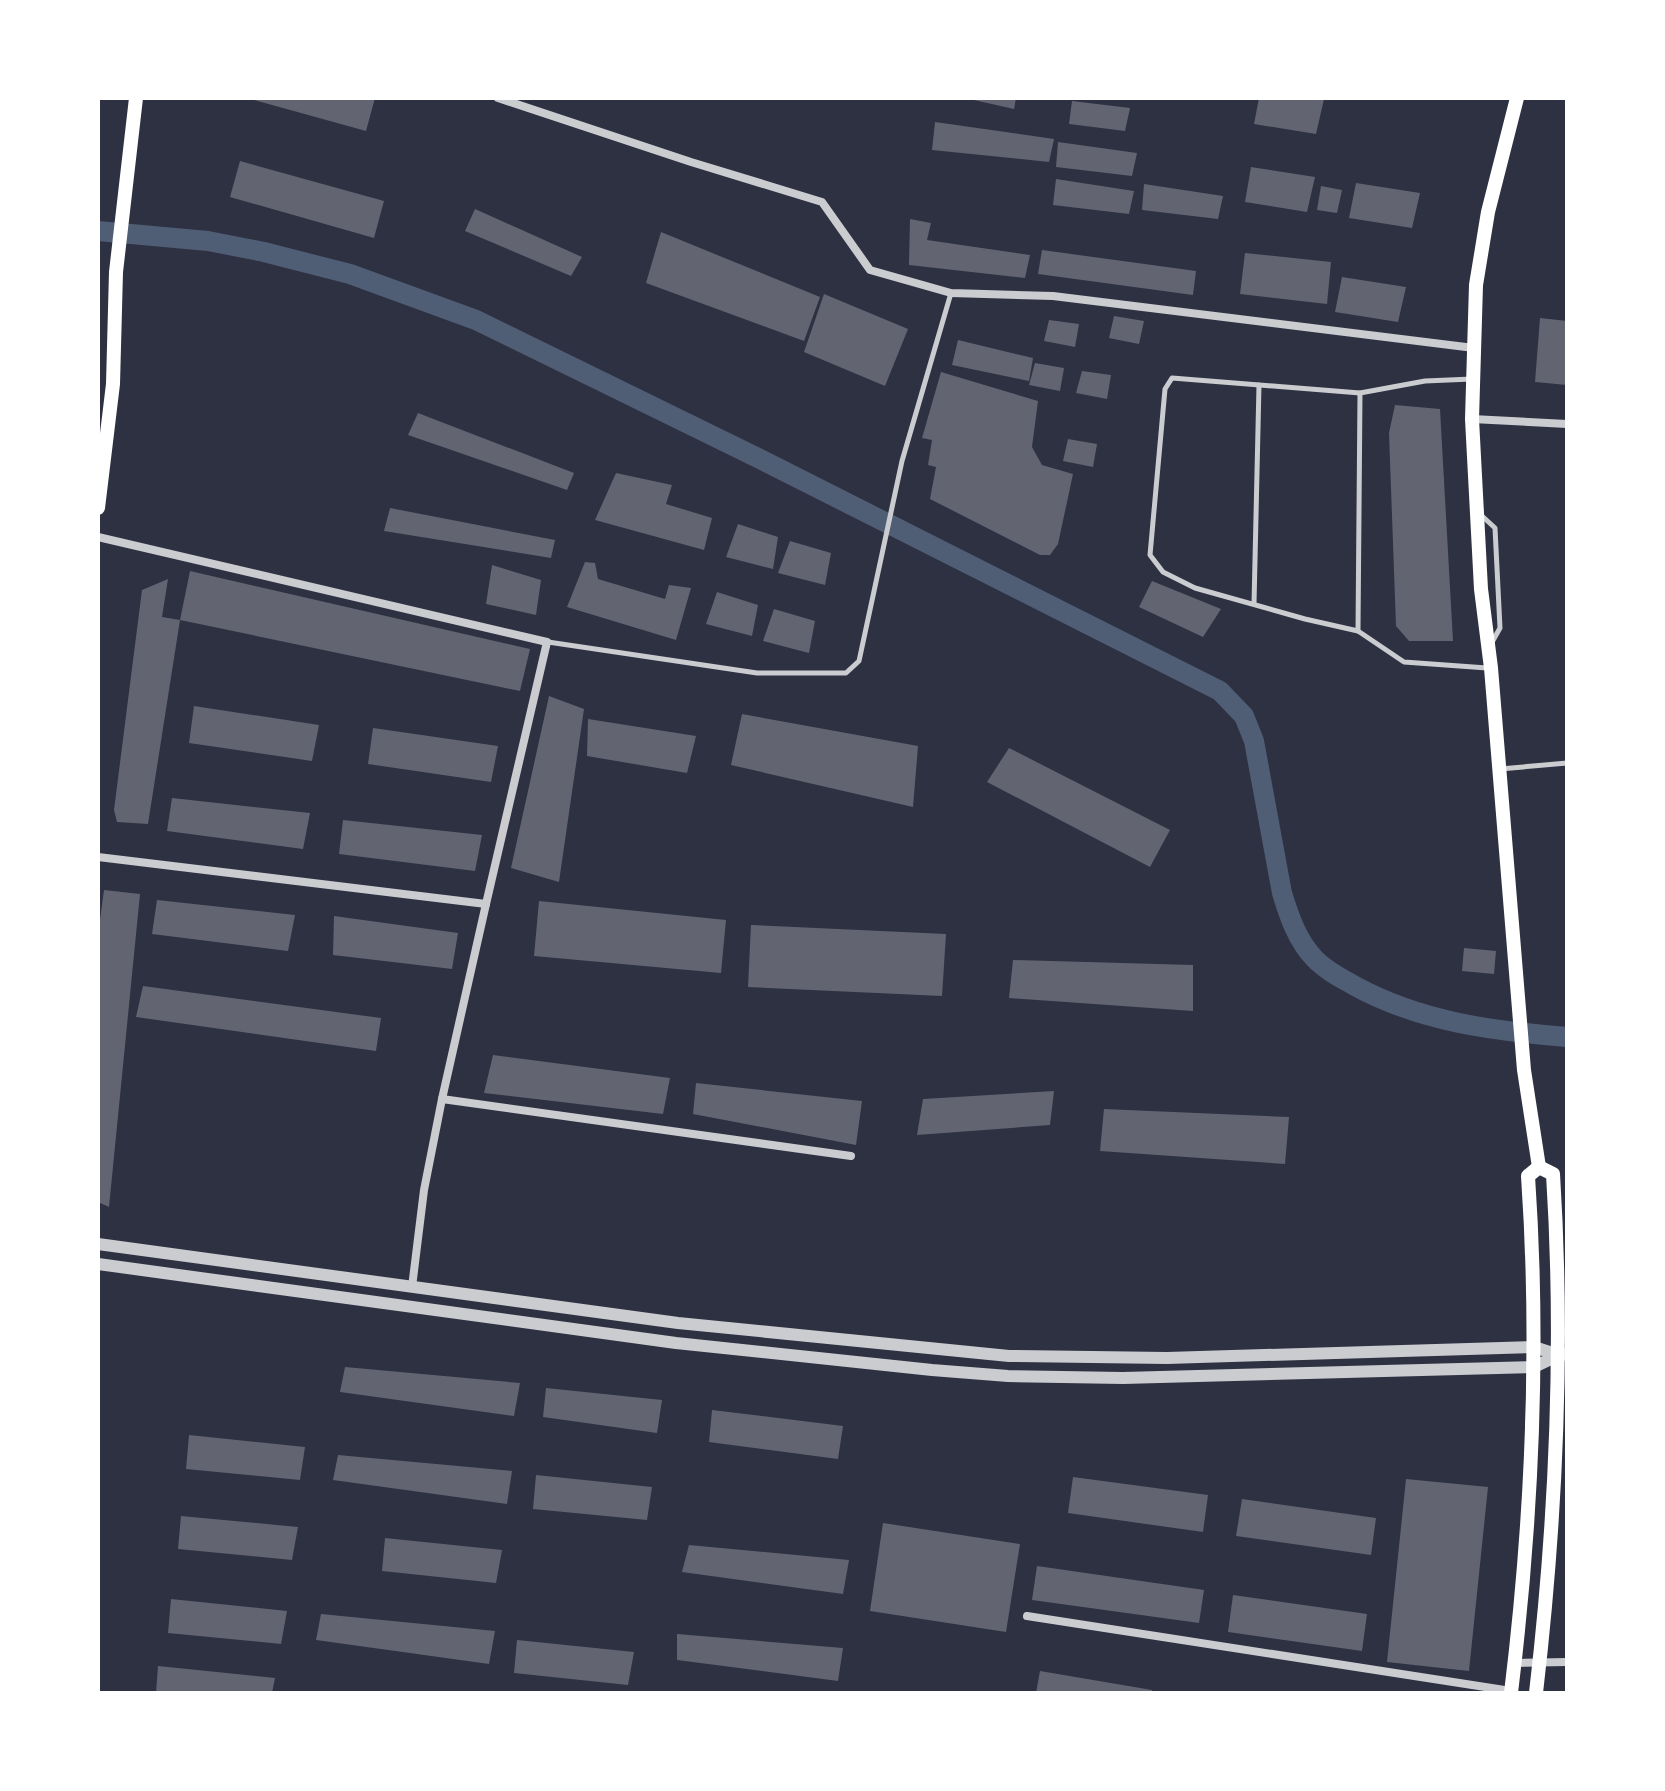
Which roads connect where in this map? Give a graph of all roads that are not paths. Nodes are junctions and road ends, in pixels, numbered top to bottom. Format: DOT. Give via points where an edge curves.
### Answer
graph roads {
  1 [pos="136,98"];
  2 [pos="498,98"];
  3 [pos="1517,98"];
  4 [pos="951,293"];
  5 [pos="1474,348"];
  6 [pos="113,366"];
  7 [pos="98,378"];
  8 [pos="1473,379"];
  9 [pos="1259,385"];
  10 [pos="1360,393"];
  11 [pos="1472,419"];
  12 [pos="1567,424"];
  13 [pos="98,508"];
  14 [pos="98,537"];
  15 [pos="1254,604"];
  16 [pos="1358,631"];
  17 [pos="547,642"];
  18 [pos="1491,668"];
  19 [pos="1567,763"];
  20 [pos="1500,770"];
  21 [pos="98,857"];
  22 [pos="486,904"];
  23 [pos="442,1099"];
  24 [pos="851,1156"];
  25 [pos="1539,1167"];
  26 [pos="98,1244"];
  27 [pos="98,1264"];
  28 [pos="412,1287"];
  29 [pos="1534,1347"];
  30 [pos="1563,1355"];
  31 [pos="1534,1367"];
  32 [pos="1567,1429"];
  33 [pos="1555,1461"];
  34 [pos="1027,1616"];
  35 [pos="1540,1662"];
  36 [pos="1567,1662"];
  37 [pos="1515,1663"];
  38 [pos="1511,1692"];
  39 [pos="1536,1693"];
  1 -- 6 [label="main road" via="116,272"];
  2 -- 4 [label="street" via="822,202 870,270"];
  3 -- 5 [label="main road" via="1482,243"];
  4 -- 5 [label="street" via="1053,296"];
  4 -- 17 [label="lane" via="902,461 859,661 846,673 757,673"];
  5 -- 8 [label="main road"];
  6 -- 7 [label="main road"];
  6 -- 13 [label="main road"];
  8 -- 10 [label="lane"];
  8 -- 11 [label="main road"];
  9 -- 10 [label="lane"];
  9 -- 15 [label="lane"];
  9 -- 15 [label="lane" via="1172,378 1165,389 1150,555 1163,572 1195,588"];
  10 -- 16 [label="lane"];
  11 -- 12 [label="street"];
  11 -- 18 [label="main road"];
  14 -- 17 [label="street"];
  15 -- 16 [label="lane"];
  16 -- 18 [label="lane" via="1404,662"];
  17 -- 22 [label="street"];
  18 -- 20 [label="main road"];
  19 -- 20 [label="lane"];
  20 -- 25 [label="main road" via="1524,1070"];
  21 -- 22 [label="street"];
  22 -- 23 [label="street"];
  23 -- 24 [label="street"];
  23 -- 28 [label="street"];
  25 -- 29 [label="main road" via="1528,1176"];
  25 -- 30 [label="main road" via="1553,1174"];
  26 -- 28 [label="street"];
  27 -- 31 [label="street" via="660,1341 947,1372 1123,1378"];
  28 -- 29 [label="street" via="693,1325 1009,1356 1167,1358"];
  29 -- 30 [label="street"];
  29 -- 31 [label="main road"];
  30 -- 31 [label="street"];
  30 -- 33 [label="main road"];
  31 -- 37 [label="main road"];
  32 -- 33 [label="main road"];
  33 -- 35 [label="main road"];
  34 -- 38 [label="street"];
  35 -- 36 [label="street"];
  35 -- 37 [label="street"];
  35 -- 39 [label="main road"];
  37 -- 38 [label="main road"];
}
